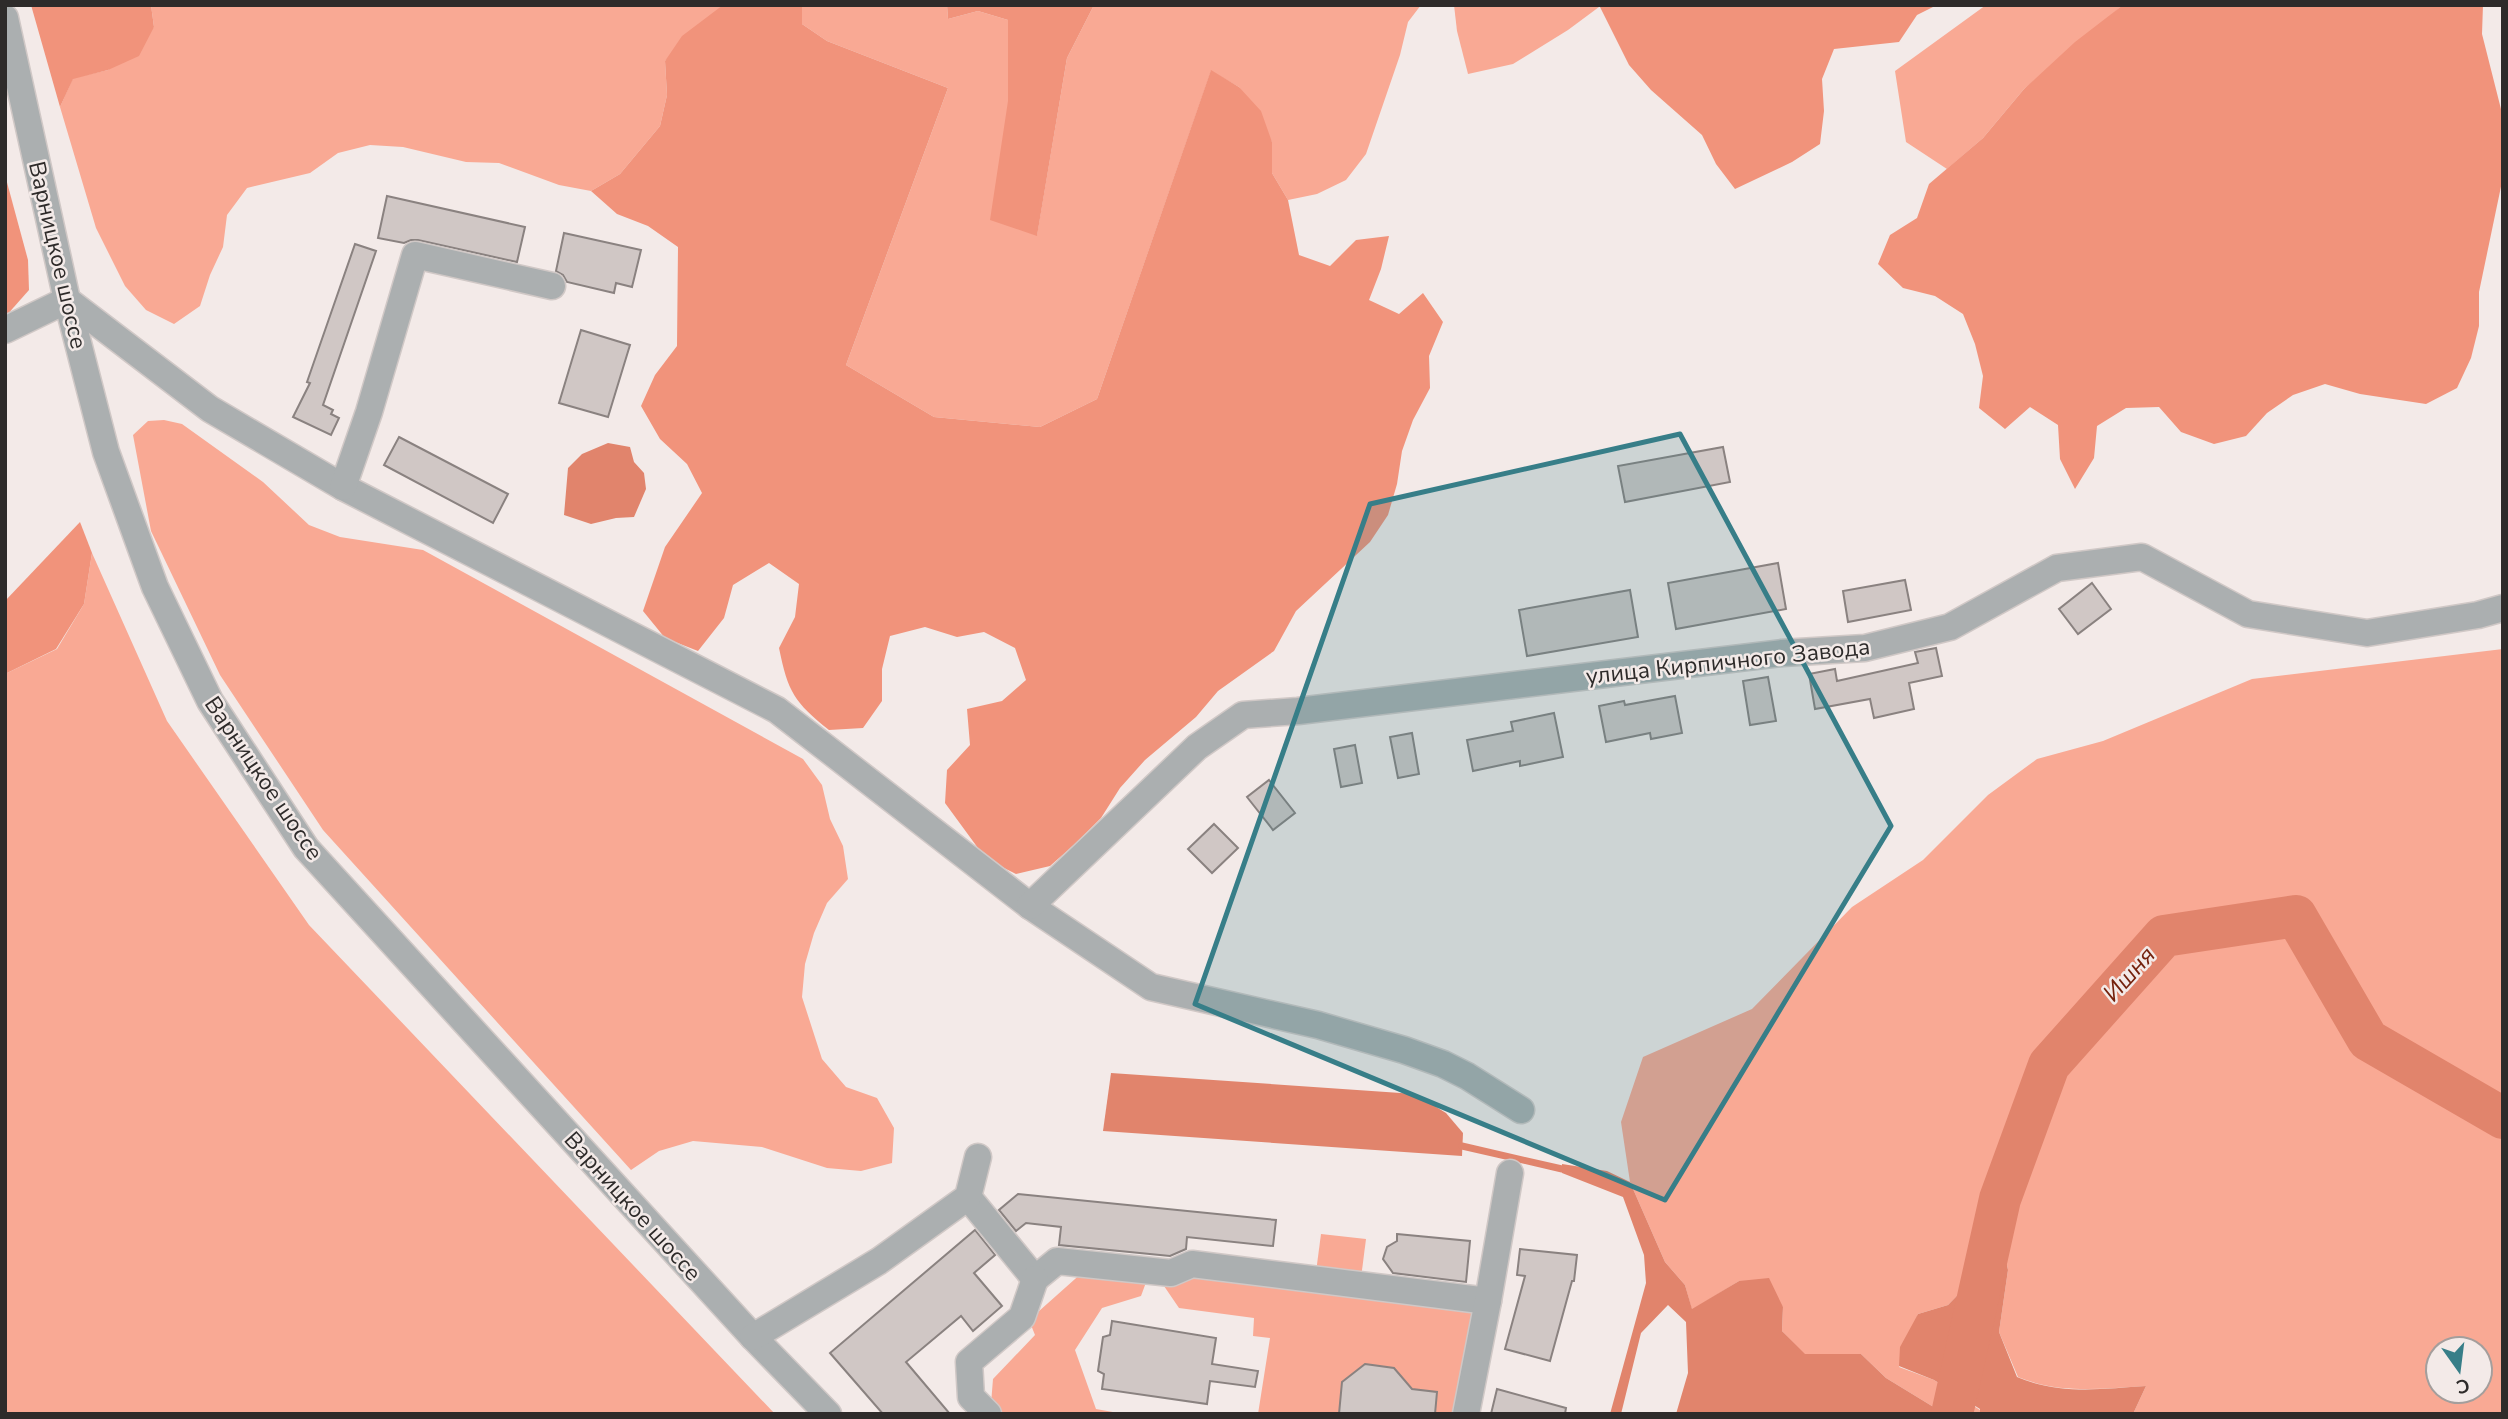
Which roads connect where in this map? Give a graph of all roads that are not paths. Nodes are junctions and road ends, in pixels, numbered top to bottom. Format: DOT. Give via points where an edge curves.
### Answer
graph roads {
  1 [pos="5,18"];
  2 [pos="552,286"];
  3 [pos="67,300"];
  4 [pos="5,330"];
  5 [pos="343,486"];
  6 [pos="2503,608"];
  7 [pos="1030,906"];
  8 [pos="1521,1110"];
  9 [pos="978,1157"];
  10 [pos="1510,1173"];
  11 [pos="968,1197"];
  12 [pos="1035,1279"];
  13 [pos="1488,1301"];
  14 [pos="753,1338"];
  15 [pos="828,1414"];
  16 [pos="988,1414"];
  17 [pos="1466,1414"];
  1 -- 3 [label="street, Варницкое шоссе"];
  2 -- 5 [label="street" via="415,255"];
  3 -- 4 [label="street"];
  3 -- 5 [label="street" via="210,410"];
  3 -- 14 [label="street, Варницкое шоссе" via="106,452 155,587 210,701 306,848"];
  5 -- 7 [label="street" via="777,710"];
  6 -- 7 [label="street, улица Кирпичного Завода" via="2367,633 2248,614 2142,557 2057,568 1950,627 1865,648 1782,653 1243,715 1197,747"];
  7 -- 8 [label="street" via="1151,987 1404,1050 1467,1076"];
  9 -- 11 [label="street"];
  10 -- 13 [label="street"];
  11 -- 12 [label="street"];
  11 -- 14 [label="street" via="879,1261"];
  12 -- 13 [label="street" via="1057,1261 1171,1273 1192,1264"];
  12 -- 16 [label="street" via="1022,1317 969,1362 971,1397"];
  13 -- 17 [label="street"];
  14 -- 15 [label="street, Варницкое шоссе"];
}
